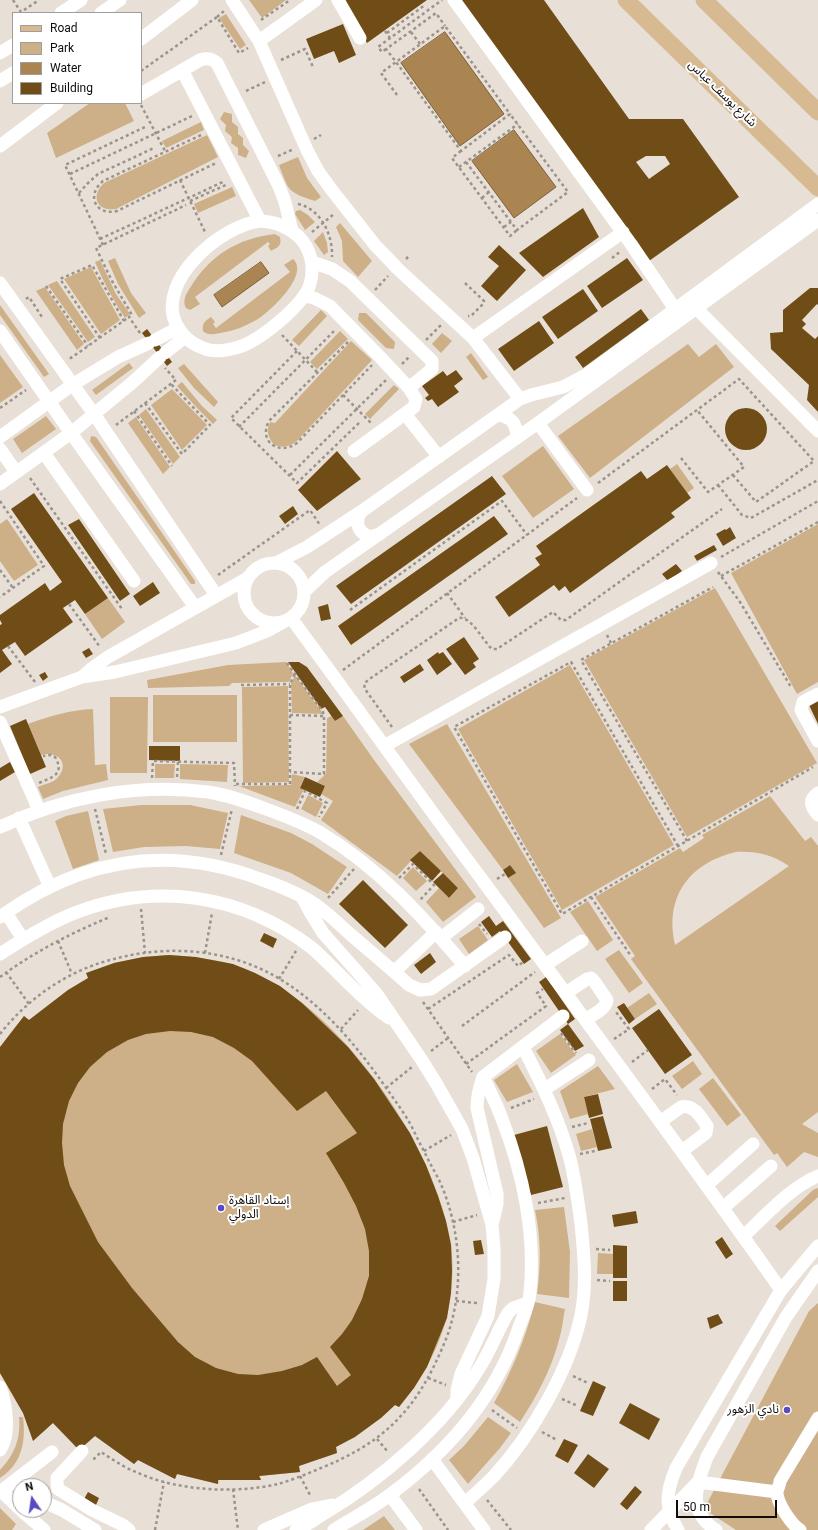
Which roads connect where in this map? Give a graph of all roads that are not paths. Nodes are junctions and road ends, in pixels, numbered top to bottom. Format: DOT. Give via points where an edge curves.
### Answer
graph roads {
  1 [pos="81,0"];
  2 [pos="120,0"];
  3 [pos="192,0"];
  4 [pos="232,0"];
  5 [pos="316,0"];
  6 [pos="338,0"];
  7 [pos="454,0"];
  8 [pos="626,0"];
  9 [pos="704,0"];
  10 [pos="63,12"];
  11 [pos="102,12"];
  12 [pos="142,38"];
  13 [pos="360,38"];
  14 [pos="259,41"];
  15 [pos="12,46"];
  16 [pos="0,53"];
  17 [pos="182,70"];
  18 [pos="12,74"];
  19 [pos="0,82"];
  20 [pos="142,93"];
  21 [pos="56,104"];
  22 [pos="818,112"];
  23 [pos="0,146"];
  24 [pos="818,188"];
  25 [pos="818,204"];
  26 [pos="818,220"];
  27 [pos="260,221"];
  28 [pos="292,231"];
  29 [pos="623,232"];
  30 [pos="312,262"];
  31 [pos="0,283"];
  32 [pos="304,296"];
  33 [pos="675,309"];
  34 [pos="697,309"];
  35 [pos="0,331"];
  36 [pos="181,332"];
  37 [pos="473,338"];
  38 [pos="72,386"];
  39 [pos="409,388"];
  40 [pos="520,399"];
  41 [pos="49,402"];
  42 [pos="94,414"];
  43 [pos="405,414"];
  44 [pos="499,415"];
  45 [pos="538,423"];
  46 [pos="818,431"];
  47 [pos="71,433"];
  48 [pos="0,437"];
  49 [pos="517,438"];
  50 [pos="0,449"];
  51 [pos="354,451"];
  52 [pos="44,453"];
  53 [pos="439,457"];
  54 [pos="19,470"];
  55 [pos="0,484"];
  56 [pos="588,490"];
  57 [pos="362,511"];
  58 [pos="380,534"];
  59 [pos="276,563"];
  60 [pos="711,563"];
  61 [pos="248,578"];
  62 [pos="134,581"];
  63 [pos="305,591"];
  64 [pos="216,594"];
  65 [pos="195,607"];
  66 [pos="287,620"];
  67 [pos="82,677"];
  68 [pos="818,694"];
  69 [pos="0,707"];
  70 [pos="0,722"];
  71 [pos="818,741"];
  72 [pos="386,745"];
  73 [pos="818,793"];
  74 [pos="39,810"];
  75 [pos="818,815"];
  76 [pos="19,818"];
  77 [pos="0,827"];
  78 [pos="50,887"];
  79 [pos="303,899"];
  80 [pos="475,911"];
  81 [pos="3,915"];
  82 [pos="438,935"];
  83 [pos="507,936"];
  84 [pos="23,939"];
  85 [pos="582,941"];
  86 [pos="0,954"];
  87 [pos="546,965"];
  88 [pos="465,966"];
  89 [pos="394,972"];
  90 [pos="566,993"];
  91 [pos="566,1014"];
  92 [pos="586,1019"];
  93 [pos="394,1021"];
  94 [pos="523,1047"];
  95 [pos="586,1062"];
  96 [pos="482,1081"];
  97 [pos="546,1091"];
  98 [pos="660,1122"];
  99 [pos="753,1144"];
  100 [pos="682,1151"];
  101 [pos="772,1166"];
  102 [pos="818,1176"];
  103 [pos="706,1185"];
  104 [pos="723,1208"];
  105 [pos="492,1225"];
  106 [pos="744,1236"];
  107 [pos="818,1246"];
  108 [pos="818,1271"];
  109 [pos="781,1290"];
  110 [pos="527,1303"];
  111 [pos="0,1387"];
  112 [pos="457,1400"];
  113 [pos="818,1418"];
  114 [pos="0,1450"];
  115 [pos="82,1451"];
  116 [pos="52,1452"];
  117 [pos="432,1459"];
  118 [pos="698,1482"];
  119 [pos="777,1492"];
  120 [pos="7,1494"];
  121 [pos="390,1495"];
  122 [pos="465,1503"];
  123 [pos="341,1504"];
  124 [pos="52,1506"];
  125 [pos="668,1512"];
  126 [pos="29,1525"];
  127 [pos="44,1530"];
  128 [pos="95,1530"];
  129 [pos="128,1530"];
  130 [pos="264,1530"];
  131 [pos="296,1530"];
  132 [pos="334,1530"];
  133 [pos="416,1530"];
  134 [pos="484,1530"];
  135 [pos="651,1530"];
  136 [pos="678,1530"];
  137 [pos="716,1530"];
  138 [pos="800,1530"];
  1 -- 10 [label="street"];
  2 -- 11 [label="street"];
  3 -- 12 [label="street"];
  4 -- 14 [label="street"];
  5 -- 14 [label="street"];
  6 -- 13 [label="street"];
  7 -- 29 [label="street"];
  8 -- 24 [label="main road, شارع يوسف عباس"];
  9 -- 22 [label="main road"];
  14 -- 37 [label="street" via="318,171 375,245"];
  15 -- 16 [label="street"];
  17 -- 20 [label="street"];
  17 -- 27 [label="street"];
  17 -- 28 [label="street" via="207,58 213,59 216,63 279,186"];
  18 -- 19 [label="street"];
  21 -- 23 [label="street"];
  25 -- 33 [label="street"];
  26 -- 34 [label="street"];
  27 -- 28 [label="street" via="277,223"];
  27 -- 36 [label="street" via="240,226 211,244 182,275 173,297 172,309"];
  28 -- 30 [label="street" via="302,240"];
  29 -- 33 [label="street"];
  29 -- 37 [label="street"];
  30 -- 32 [label="street" via="310,284"];
  30 -- 39 [label="street" via="342,275 357,286 432,361 432,369"];
  31 -- 38 [label="street"];
  32 -- 36 [label="street" via="274,326 243,345 206,349 196,346"];
  32 -- 39 [label="street" via="330,306"];
  33 -- 40 [label="street" via="580,378 563,387"];
  34 -- 45 [label="street"];
  34 -- 46 [label="street"];
  35 -- 41 [label="street"];
  36 -- 38 [label="street" via="150,342 118,357"];
  36 -- 42 [label="street" via="161,357"];
  37 -- 40 [label="street"];
  38 -- 41 [label="street"];
  38 -- 42 [label="street"];
  39 -- 43 [label="street" via="416,402"];
  40 -- 44 [label="street"];
  41 -- 47 [label="street"];
  41 -- 48 [label="street"];
  42 -- 47 [label="street"];
  42 -- 64 [label="street"];
  43 -- 51 [label="street"];
  43 -- 53 [label="street"];
  44 -- 49 [label="street" via="505,416 515,425"];
  44 -- 53 [label="street"];
  45 -- 49 [label="street"];
  45 -- 56 [label="street"];
  47 -- 52 [label="street"];
  47 -- 65 [label="street"];
  49 -- 58 [label="street"];
  50 -- 54 [label="street"];
  52 -- 54 [label="street"];
  52 -- 62 [label="street"];
  53 -- 57 [label="street"];
  54 -- 55 [label="street"];
  57 -- 58 [label="street" via="357,521 360,531 370,537"];
  57 -- 59 [label="street" via="307,547"];
  58 -- 63 [label="street" via="325,572"];
  59 -- 61 [label="street" via="260,566"];
  59 -- 63 [label="street" via="284,564 295,572 303,582"];
  60 -- 72 [label="street"];
  61 -- 64 [label="street"];
  61 -- 66 [label="street" via="244,586 244,595 250,612 257,618 274,624"];
  63 -- 66 [label="street" via="302,606"];
  64 -- 65 [label="street"];
  65 -- 67 [label="street" via="108,657"];
  66 -- 67 [label="street" via="236,643 115,672"];
  66 -- 72 [label="street" via="334,676"];
  67 -- 69 [label="street"];
  68 -- 71 [label="street" via="803,702 801,710"];
  70 -- 74 [label="street"];
  72 -- 83 [label="street" via="486,886"];
  73 -- 75 [label="street" via="811,803"];
  74 -- 76 [label="street"];
  74 -- 82 [label="street" via="125,790 209,792 235,798 292,818 340,845 392,887"];
  76 -- 77 [label="street"];
  76 -- 78 [label="street"];
  78 -- 79 [label="street" via="108,865 164,859 219,865 281,886"];
  78 -- 81 [label="street"];
  79 -- 89 [label="street" via="319,907"];
  79 -- 93 [label="street" via="323,933 376,994"];
  80 -- 82 [label="street"];
  81 -- 84 [label="street"];
  82 -- 88 [label="street"];
  82 -- 89 [label="street"];
  83 -- 87 [label="street"];
  83 -- 88 [label="street"];
  84 -- 86 [label="street"];
  84 -- 93 [label="street" via="72,914 132,898 195,897 221,902 259,915 288,930 314,949 366,1000"];
  85 -- 87 [label="street"];
  87 -- 90 [label="street"];
  88 -- 89 [label="street" via="425,991 414,989"];
  90 -- 91 [label="street"];
  90 -- 92 [label="street" via="591,978 607,1000 605,1006"];
  91 -- 92 [label="street"];
  91 -- 94 [label="street"];
  92 -- 98 [label="street"];
  93 -- 105 [label="street" via="433,1077 462,1129"];
  94 -- 96 [label="street"];
  94 -- 97 [label="street"];
  95 -- 97 [label="street"];
  96 -- 105 [label="street" via="477,1108 497,1194"];
  96 -- 110 [label="street" via="500,1112 517,1163 526,1206 531,1254 530,1294"];
  97 -- 122 [label="street" via="570,1157 577,1196 584,1249 585,1280 581,1314 572,1347 551,1394 526,1435 494,1476"];
  98 -- 100 [label="street"];
  98 -- 100 [label="street" via="685,1106 693,1108 705,1123 707,1130 703,1135"];
  99 -- 103 [label="street"];
  100 -- 103 [label="street"];
  101 -- 104 [label="street"];
  102 -- 106 [label="street" via="794,1190"];
  103 -- 104 [label="street"];
  104 -- 106 [label="street"];
  105 -- 112 [label="street" via="494,1271 491,1304 481,1333 461,1374"];
  106 -- 109 [label="street"];
  107 -- 109 [label="street"];
  108 -- 118 [label="street" via="786,1317 713,1445"];
  109 -- 125 [label="street" via="676,1468 669,1488"];
  110 -- 112 [label="street" via="513,1308 508,1313 478,1370"];
  110 -- 117 [label="street" via="514,1343 500,1374 462,1428"];
  111 -- 114 [label="street" via="5,1404 6,1425"];
  112 -- 123 [label="street" via="396,1462"];
  113 -- 119 [label="street" via="780,1481"];
  115 -- 129 [label="street" via="57,1478 58,1489 92,1510 123,1524"];
  116 -- 120 [label="street"];
  117 -- 121 [label="street"];
  117 -- 122 [label="street"];
  118 -- 119 [label="street"];
  118 -- 125 [label="street"];
  118 -- 137 [label="street" via="698,1509 706,1522"];
  119 -- 138 [label="street" via="789,1518"];
  121 -- 132 [label="street"];
  121 -- 133 [label="street"];
  122 -- 134 [label="street"];
  123 -- 130 [label="street" via="312,1509"];
  123 -- 131 [label="street"];
  124 -- 128 [label="street"];
  125 -- 135 [label="street"];
  125 -- 136 [label="street"];
  126 -- 127 [label="street"];
}
